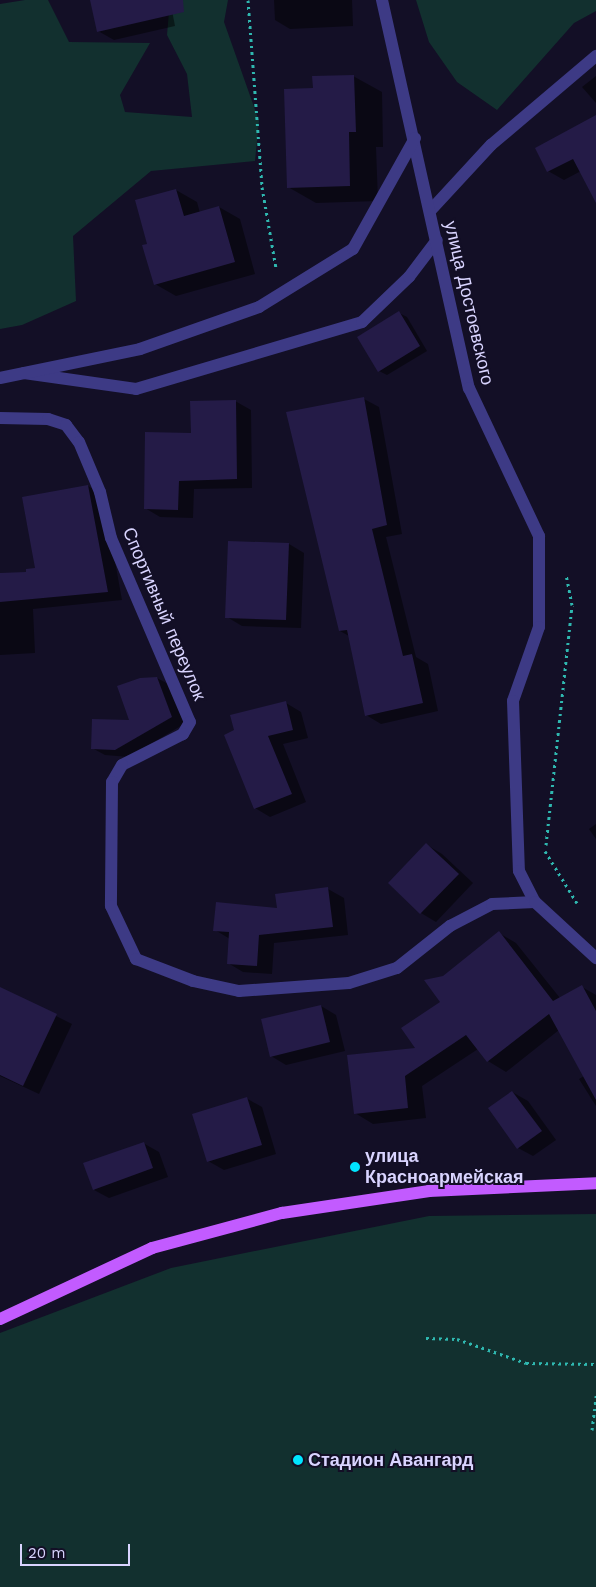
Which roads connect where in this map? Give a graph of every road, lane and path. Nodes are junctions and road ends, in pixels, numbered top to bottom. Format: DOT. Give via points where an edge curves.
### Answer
graph roads {
  1 [pos="248,0"];
  2 [pos="382,0"];
  3 [pos="596,56"];
  4 [pos="415,138"];
  5 [pos="430,211"];
  6 [pos="436,240"];
  7 [pos="280,294"];
  8 [pos="24,373"];
  9 [pos="0,378"];
  10 [pos="0,418"];
  11 [pos="535,902"];
  12 [pos="596,958"];
  13 [pos="596,1182"];
  14 [pos="0,1319"];
  15 [pos="426,1338"];
  16 [pos="596,1364"];
  17 [pos="596,1396"];
  18 [pos="592,1430"];
  1 -- 7 [label="path" via="262,187"];
  2 -- 4 [label="street, улица Достоевского"];
  3 -- 5 [label="street" via="491,145"];
  4 -- 5 [label="street, улица Достоевского"];
  4 -- 7 [label="street" via="353,249"];
  5 -- 6 [label="street, улица Достоевского"];
  6 -- 8 [label="street" via="409,277 362,322 136,389"];
  6 -- 11 [label="street, улица Достоевского" via="469,388 539,536 539,627 513,701 519,871"];
  7 -- 8 [label="street" via="259,307 140,349"];
  8 -- 9 [label="street"];
  10 -- 11 [label="street, Спортивный переулок" via="48,419 66,425 80,442 100,492 110,538 190,722 183,734 122,765 112,782 111,906 136,959 193,981 239,991 349,983 397,968 450,926 492,904"];
  11 -- 12 [label="street, улица Достоевского"];
  13 -- 14 [label="main road" via="430,1191 282,1213 152,1248"];
  15 -- 16 [label="path" via="456,1340 526,1363"];
  17 -- 18 [label="path"];
}
